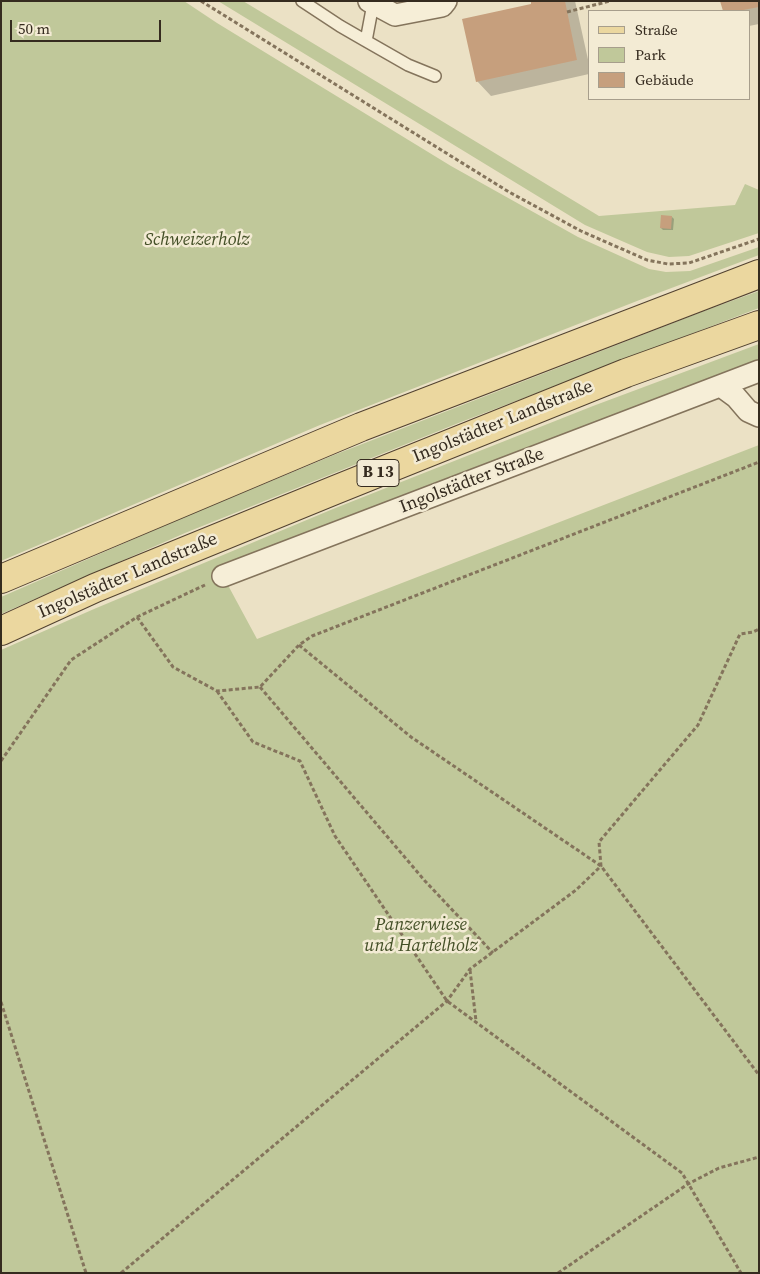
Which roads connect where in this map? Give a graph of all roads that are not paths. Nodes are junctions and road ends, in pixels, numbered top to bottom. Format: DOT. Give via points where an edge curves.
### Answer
graph roads {
  1 [pos="302,1"];
  2 [pos="446,1"];
  3 [pos="371,3"];
  4 [pos="366,41"];
  5 [pos="435,76"];
  6 [pos="759,274"];
  7 [pos="759,325"];
  8 [pos="759,371"];
  9 [pos="721,386"];
  10 [pos="759,416"];
  11 [pos="223,576"];
  12 [pos="1,579"];
  13 [pos="1,631"];
  1 -- 4 [label="lane"];
  2 -- 3 [label="street" via="442,6 395,15"];
  3 -- 4 [label="lane"];
  4 -- 5 [label="lane"];
  6 -- 12 [label="main road" via="361,426"];
  7 -- 13 [label="main road, Ingolstädter Landstraße / B 13" via="626,373 335,490 95,588"];
  8 -- 9 [label="street, Ingolstädter Straße"];
  9 -- 10 [label="street" via="748,411"];
  9 -- 11 [label="street, Ingolstädter Straße"];
}
